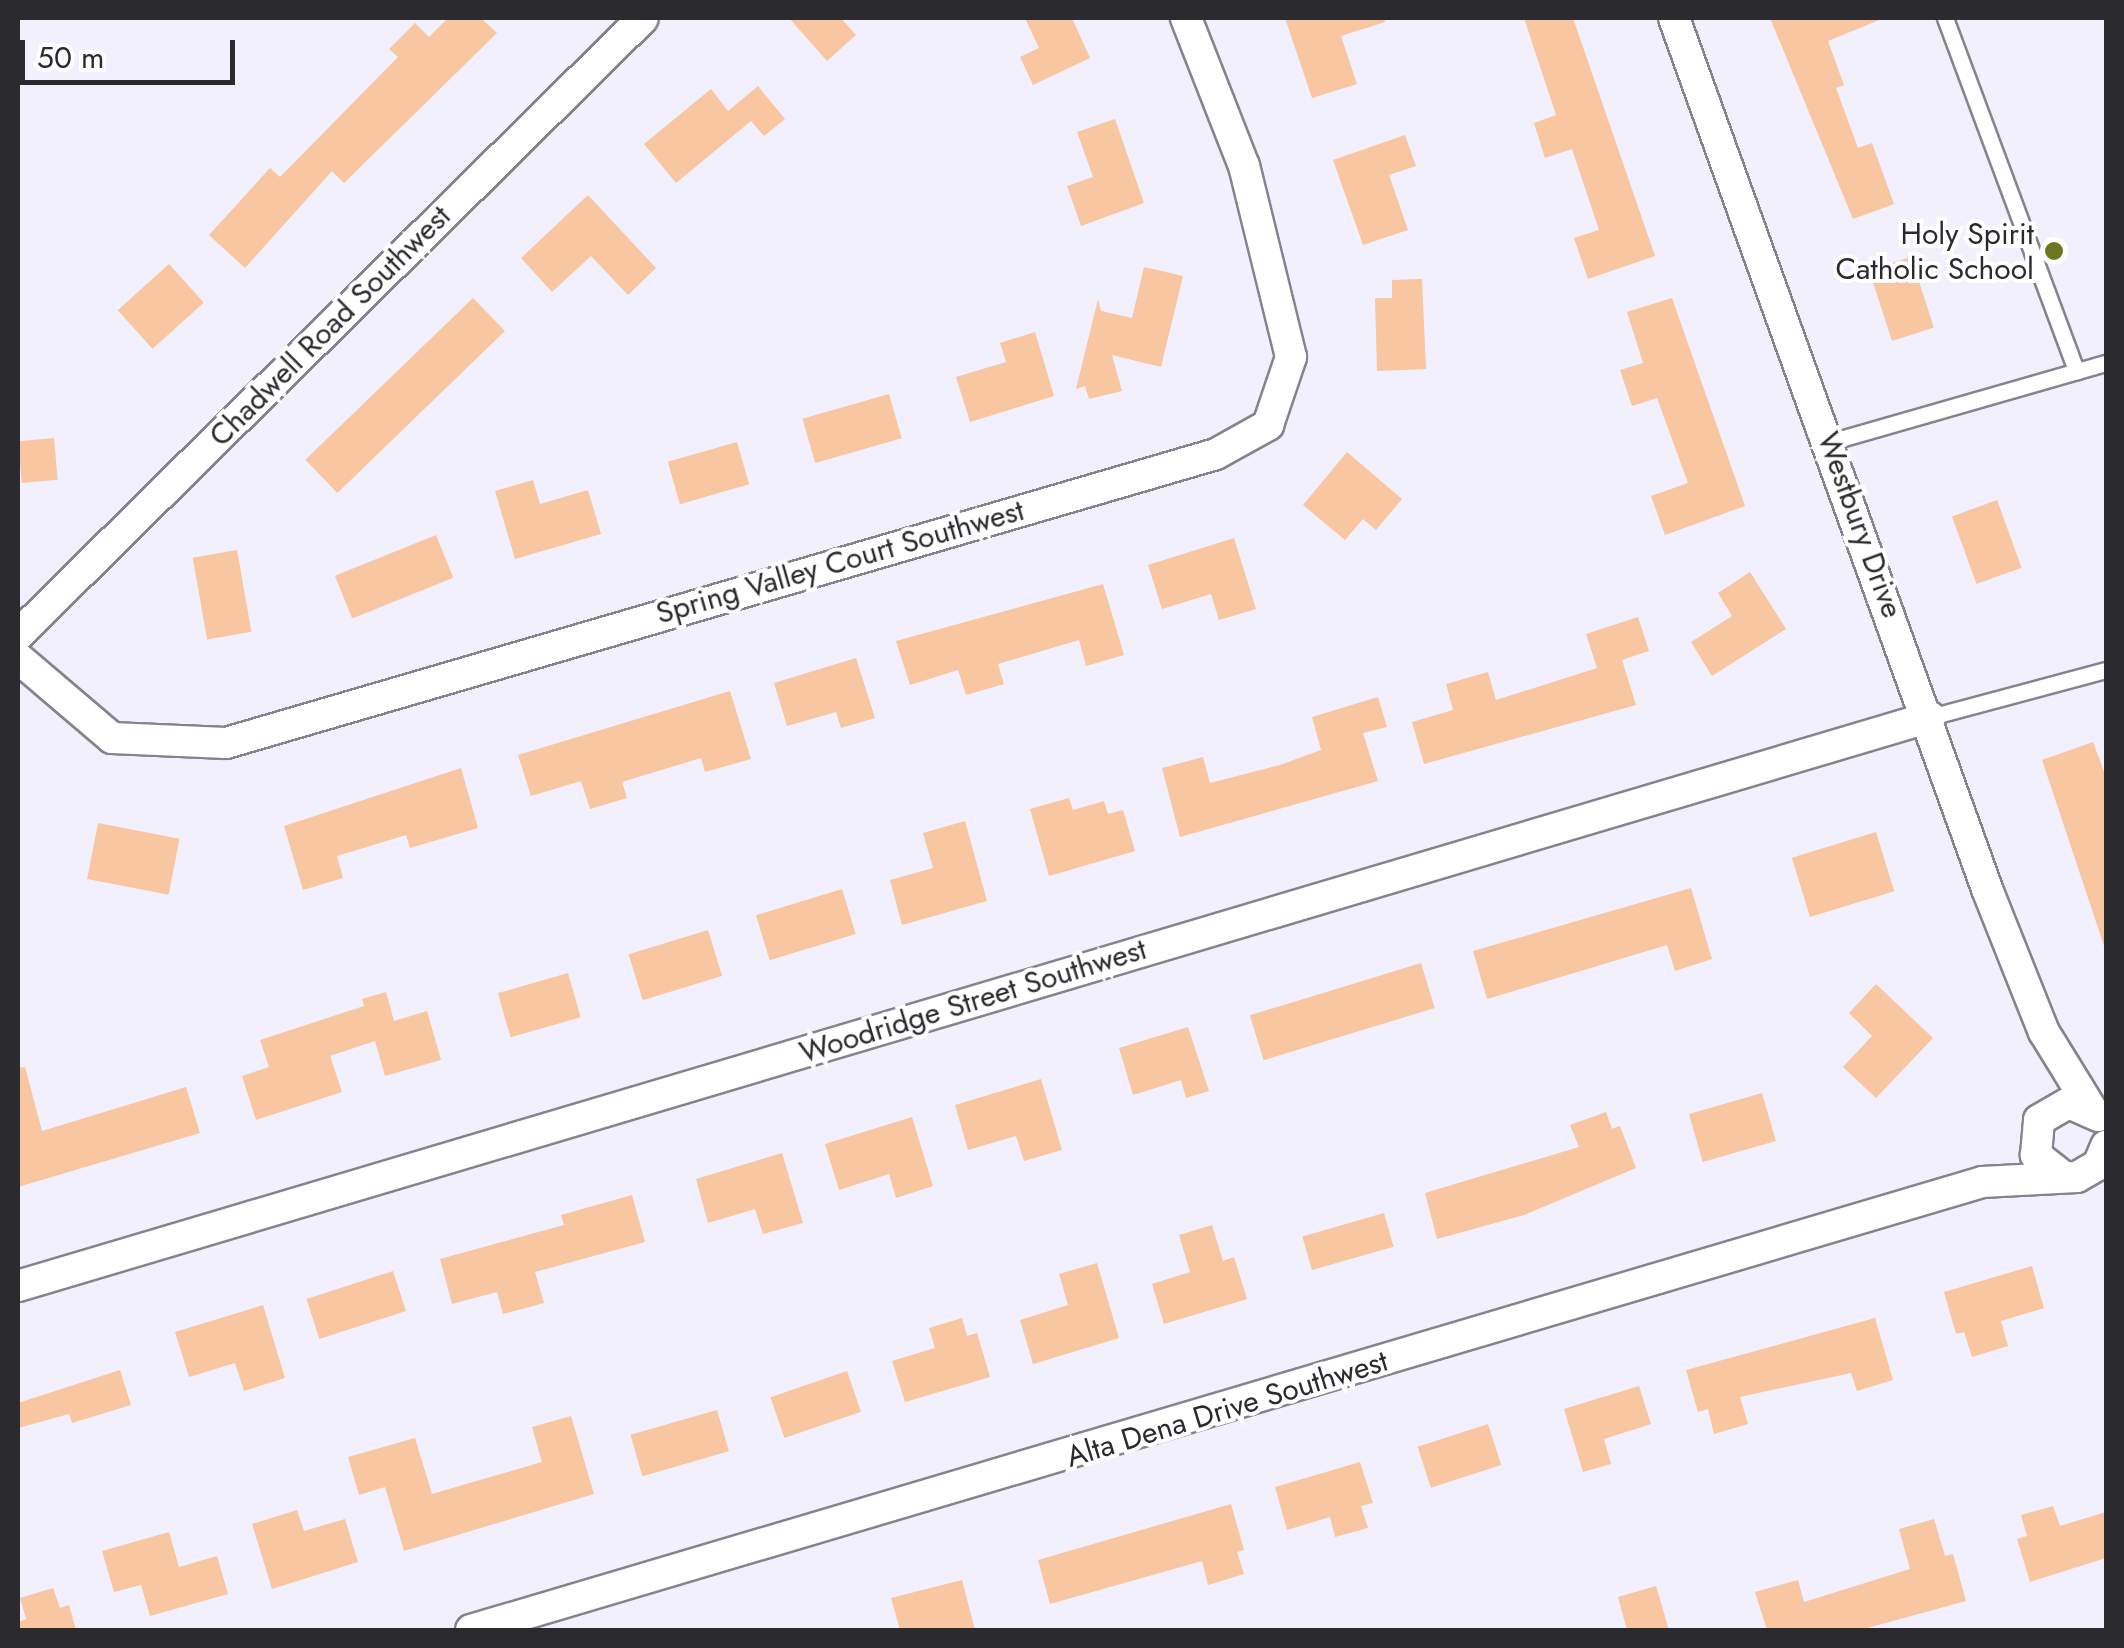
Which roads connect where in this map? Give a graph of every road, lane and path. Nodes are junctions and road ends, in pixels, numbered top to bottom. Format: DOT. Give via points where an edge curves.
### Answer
graph roads {
  1 [pos="643,18"];
  2 [pos="1186,18"];
  3 [pos="1674,18"];
  4 [pos="1944,18"];
  5 [pos="2106,363"];
  6 [pos="2076,372"];
  7 [pos="1830,442"];
  8 [pos="18,634"];
  9 [pos="18,658"];
  10 [pos="2106,670"];
  11 [pos="1930,717"];
  12 [pos="2044,1032"];
  13 [pos="2040,1121"];
  14 [pos="2103,1126"];
  15 [pos="2106,1146"];
  16 [pos="2086,1176"];
  17 [pos="1982,1182"];
  18 [pos="18,1286"];
  19 [pos="471,1630"];
  1 -- 8 [label="street, Chadwell Road Southwest"];
  2 -- 9 [label="street, Spring Valley Court Southwest" via="1244,166 1291,357 1268,425 1216,454 226,743 112,738"];
  3 -- 7 [label="street, Westbury Drive"];
  4 -- 6 [label="lane"];
  5 -- 6 [label="lane"];
  6 -- 7 [label="lane"];
  7 -- 11 [label="street, Westbury Drive"];
  10 -- 11 [label="lane"];
  11 -- 12 [label="street, Westbury Drive"];
  11 -- 18 [label="street, Woodridge Street Southwest"];
  12 -- 13 [label="street, Westbury Drive"];
  12 -- 14 [label="street, Westbury Drive"];
  13 -- 14 [label="street" via="2069,1103"];
  13 -- 16 [label="street" via="2042,1165"];
  13 -- 17 [label="street, Alta Dena Drive Southwest"];
  15 -- 16 [label="street"];
  16 -- 17 [label="street, Alta Dena Drive Southwest"];
  17 -- 19 [label="street, Alta Dena Drive Southwest"];
}
